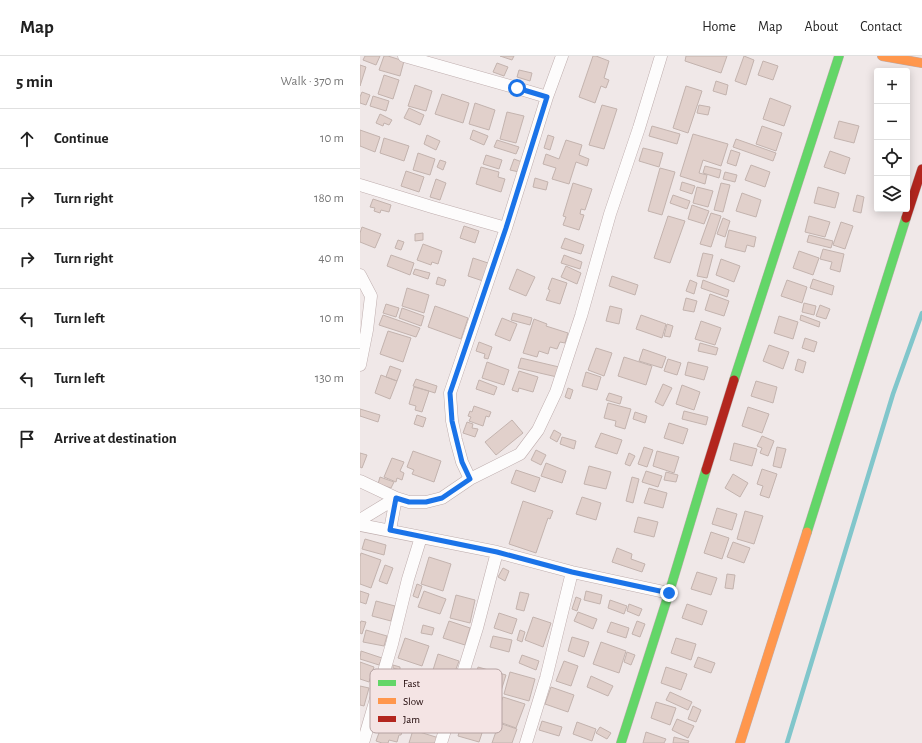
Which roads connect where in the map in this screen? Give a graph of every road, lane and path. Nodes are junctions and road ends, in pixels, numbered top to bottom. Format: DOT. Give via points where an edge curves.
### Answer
graph roads {
  1 [pos="404,56"];
  2 [pos="562,56"];
  3 [pos="661,56"];
  4 [pos="839,56"];
  5 [pos="882,56"];
  6 [pos="922,63"];
  7 [pos="547,97"];
  8 [pos="922,169"];
  9 [pos="360,185"];
  10 [pos="506,228"];
  11 [pos="360,275"];
  12 [pos="360,365"];
  13 [pos="470,479"];
  14 [pos="360,481"];
  15 [pos="396,498"];
  16 [pos="360,520"];
  17 [pos="360,525"];
  18 [pos="390,530"];
  19 [pos="421,537"];
  20 [pos="497,552"];
  21 [pos="572,572"];
  22 [pos="669,593"];
  23 [pos="385,669"];
  24 [pos="464,669"];
  25 [pos="370,719"];
  26 [pos="444,733"];
  27 [pos="363,743"];
  28 [pos="441,743"];
  29 [pos="526,743"];
  30 [pos="621,743"];
  31 [pos="740,743"];
  1 -- 7 [label="street"];
  2 -- 7 [label="street"];
  3 -- 13 [label="street" via="556,392 538,430 520,454"];
  4 -- 22 [label="street" via="734,379"];
  5 -- 6 [label="street"];
  7 -- 10 [label="street"];
  8 -- 31 [label="street"];
  9 -- 10 [label="street"];
  10 -- 13 [label="street" via="450,393 452,421 462,462"];
  11 -- 12 [label="street" via="371,296"];
  13 -- 15 [label="street" via="442,498 426,502 409,502"];
  14 -- 15 [label="street"];
  15 -- 16 [label="street"];
  15 -- 18 [label="street"];
  17 -- 18 [label="street"];
  18 -- 19 [label="street"];
  19 -- 20 [label="street"];
  19 -- 23 [label="street"];
  20 -- 21 [label="street"];
  20 -- 24 [label="street"];
  21 -- 22 [label="street"];
  21 -- 29 [label="street" via="546,678"];
  22 -- 30 [label="street"];
  25 -- 27 [label="street"];
  26 -- 28 [label="street"];
}
